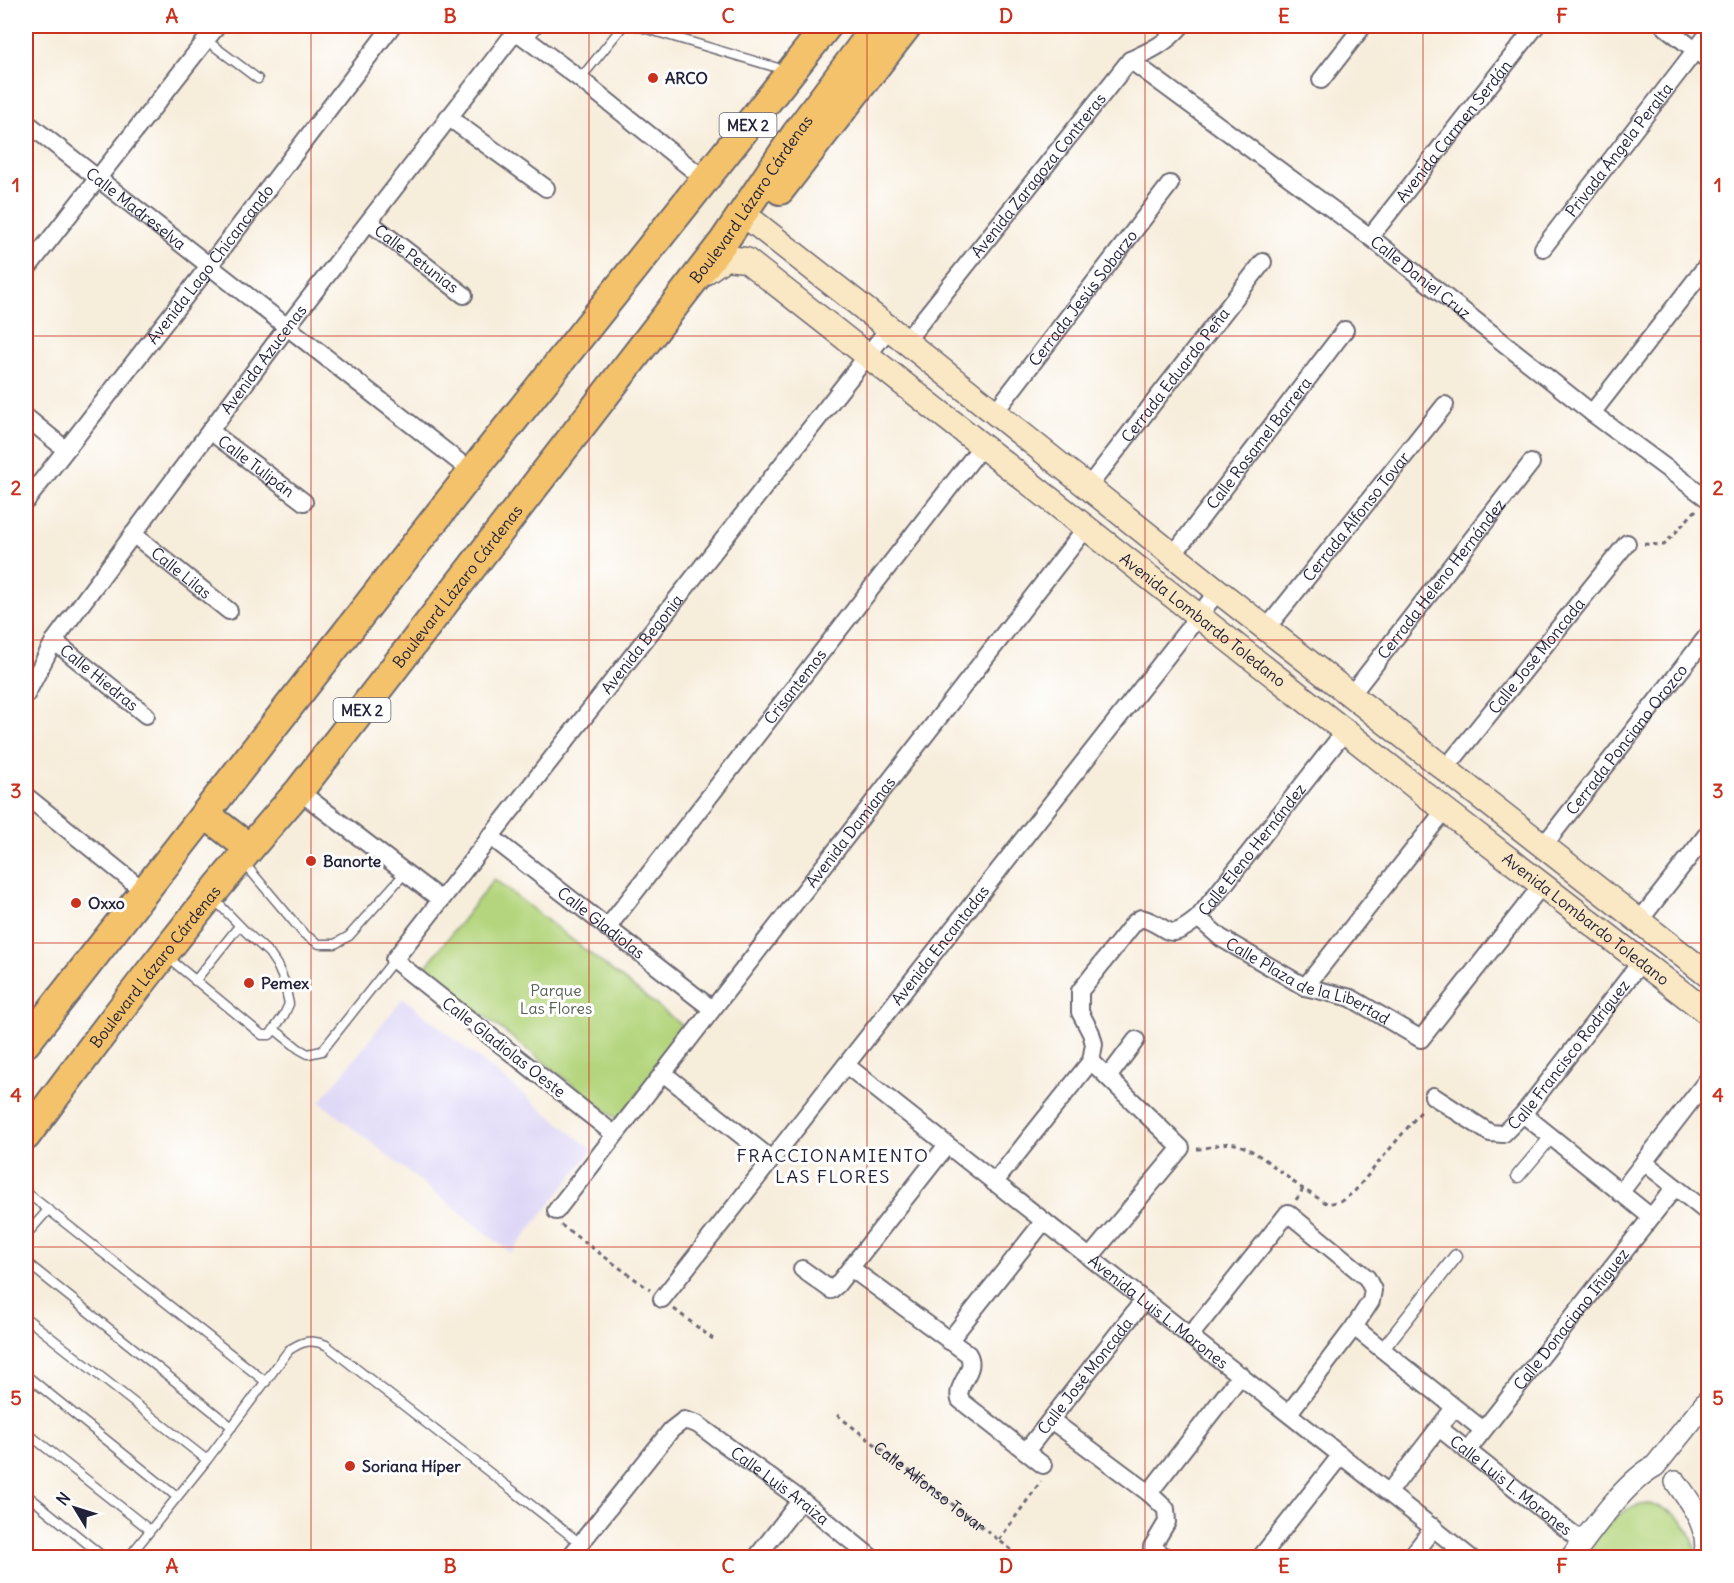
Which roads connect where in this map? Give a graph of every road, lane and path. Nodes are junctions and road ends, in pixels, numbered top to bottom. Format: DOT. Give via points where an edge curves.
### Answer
graph roads {
  1 [pos="217,26"];
  2 [pos="392,26"];
  3 [pos="539,26"];
  4 [pos="623,26"];
  5 [pos="637,26"];
  6 [pos="821,26"];
  7 [pos="877,26"];
  8 [pos="907,26"];
  9 [pos="1181,26"];
  10 [pos="1362,26"];
  11 [pos="1536,26"];
  12 [pos="1664,26"];
  13 [pos="517,32"];
  14 [pos="1708,34"];
  15 [pos="206,40"];
  16 [pos="1702,55"];
  17 [pos="1131,60"];
  18 [pos="778,68"];
  19 [pos="258,79"];
  20 [pos="580,79"];
  21 [pos="1321,80"];
  22 [pos="448,117"];
  23 [pos="26,122"];
  24 [pos="698,174"];
  25 [pos="98,178"];
  26 [pos="1170,184"];
  27 [pos="546,188"];
  28 [pos="369,222"];
  29 [pos="670,222"];
  30 [pos="755,223"];
  31 [pos="1370,237"];
  32 [pos="724,241"];
  33 [pos="1543,248"];
  34 [pos="1263,262"];
  35 [pos="1708,264"];
  36 [pos="209,266"];
  37 [pos="26,270"];
  38 [pos="693,281"];
  39 [pos="464,295"];
  40 [pos="286,327"];
  41 [pos="1345,330"];
  42 [pos="898,334"];
  43 [pos="868,356"];
  44 [pos="1444,405"];
  45 [pos="995,412"];
  46 [pos="1592,413"];
  47 [pos="26,417"];
  48 [pos="210,430"];
  49 [pos="982,446"];
  50 [pos="65,449"];
  51 [pos="1531,463"];
  52 [pos="472,472"];
  53 [pos="1089,487"];
  54 [pos="1708,498"];
  55 [pos="26,501"];
  56 [pos="304,502"];
  57 [pos="1086,528"];
  58 [pos="133,534"];
  59 [pos="1627,543"];
  60 [pos="1173,555"];
  61 [pos="1218,591"];
  62 [pos="229,611"];
  63 [pos="1198,616"];
  64 [pos="1266,628"];
  65 [pos="1708,635"];
  66 [pos="54,641"];
  67 [pos="26,695"];
  68 [pos="1351,695"];
  69 [pos="146,715"];
  70 [pos="1345,731"];
  71 [pos="1446,768"];
  72 [pos="299,791"];
  73 [pos="26,796"];
  74 [pos="1445,810"];
  75 [pos="205,814"];
  76 [pos="1708,833"];
  77 [pos="490,837"];
  78 [pos="1544,845"];
  79 [pos="244,853"];
  80 [pos="405,873"];
  81 [pos="1542,885"];
  82 [pos="1596,886"];
  83 [pos="144,891"];
  84 [pos="210,896"];
  85 [pos="441,900"];
  86 [pos="1576,911"];
  87 [pos="1198,918"];
  88 [pos="1640,920"];
  89 [pos="239,926"];
  90 [pos="607,928"];
  91 [pos="163,954"];
  92 [pos="394,960"];
  93 [pos="1641,962"];
  94 [pos="1708,975"];
  95 [pos="195,981"];
  96 [pos="1305,987"];
  97 [pos="712,1009"];
  98 [pos="1708,1013"];
  99 [pos="274,1029"];
  100 [pos="1136,1040"];
  101 [pos="26,1043"];
  102 [pos="1091,1061"];
  103 [pos="846,1065"];
  104 [pos="663,1073"];
  105 [pos="1109,1076"];
  106 [pos="1708,1079"];
  107 [pos="1433,1096"];
  108 [pos="1522,1114"];
  109 [pos="614,1134"];
  110 [pos="26,1136"];
  111 [pos="1551,1137"];
  112 [pos="947,1145"];
  113 [pos="1181,1148"];
  114 [pos="771,1159"];
  115 [pos="1644,1162"];
  116 [pos="1518,1176"];
  117 [pos="994,1183"];
  118 [pos="1675,1187"];
  119 [pos="1303,1189"];
  120 [pos="26,1192"];
  121 [pos="1620,1193"];
  122 [pos="48,1210"];
  123 [pos="556,1211"];
  124 [pos="1288,1213"];
  125 [pos="1708,1213"];
  126 [pos="1651,1217"];
  127 [pos="1044,1221"];
  128 [pos="26,1235"];
  129 [pos="1456,1256"];
  130 [pos="1090,1257"];
  131 [pos="26,1262"];
  132 [pos="802,1269"];
  133 [pos="852,1269"];
  134 [pos="662,1299"];
  135 [pos="1144,1300"];
  136 [pos="26,1318"];
  137 [pos="1354,1327"];
  138 [pos="1190,1336"];
  139 [pos="713,1339"];
  140 [pos="949,1341"];
  141 [pos="1382,1350"];
  142 [pos="26,1375"];
  143 [pos="1241,1375"];
  144 [pos="266,1382"];
  145 [pos="1708,1400"];
  146 [pos="1454,1408"];
  147 [pos="1289,1413"];
  148 [pos="837,1415"];
  149 [pos="1051,1420"];
  150 [pos="232,1427"];
  151 [pos="1438,1428"];
  152 [pos="1483,1430"];
  153 [pos="26,1432"];
  154 [pos="1027,1450"];
  155 [pos="1467,1451"];
  156 [pos="1341,1455"];
  157 [pos="207,1460"];
  158 [pos="1043,1464"];
  159 [pos="1655,1466"];
  160 [pos="1676,1482"];
  161 [pos="1389,1492"];
  162 [pos="1149,1493"];
  163 [pos="26,1494"];
  164 [pos="177,1497"];
  165 [pos="801,1500"];
  166 [pos="1708,1506"];
  167 [pos="1434,1527"];
  168 [pos="150,1530"];
  169 [pos="999,1540"];
  170 [pos="580,1543"];
  171 [pos="26,1546"];
  172 [pos="1577,1550"];
  173 [pos="40,1557"];
  174 [pos="105,1557"];
  175 [pos="128,1557"];
  176 [pos="569,1557"];
  177 [pos="756,1557"];
  178 [pos="872,1557"];
  179 [pos="1022,1557"];
  180 [pos="1167,1557"];
  181 [pos="1260,1557"];
  182 [pos="1410,1557"];
  183 [pos="1471,1557"];
  184 [pos="1704,1557"];
  1 -- 15 [label="street"];
  2 -- 36 [label="street, Avenida Lago Chicancando"];
  3 -- 13 [label="lane"];
  4 -- 20 [label="lane"];
  5 -- 18 [label="lane"];
  6 -- 18 [label="highway"];
  6 -- 29 [label="highway, MEX 2"];
  7 -- 32 [label="highway, Boulevard Lázaro Cárdenas / MEX 2" via="796,134"];
  8 -- 30 [label="highway"];
  9 -- 17 [label="street, Avenida Zaragoza Contreras" via="1164,43"];
  10 -- 21 [label="street"];
  11 -- 31 [label="street, Avenida Carmen Serdán"];
  12 -- 16 [label="street"];
  13 -- 20 [label="street"];
  13 -- 22 [label="street, Avenida Azucenas"];
  14 -- 16 [label="street, Privada Ángela Peralta"];
  15 -- 19 [label="lane"];
  15 -- 25 [label="street"];
  16 -- 33 [label="street, Privada Ángela Peralta"];
  17 -- 31 [label="street, Calle Daniel Cruz"];
  17 -- 42 [label="street, Avenida Zaragoza Contreras"];
  18 -- 24 [label="highway"];
  20 -- 24 [label="street"];
  22 -- 27 [label="street"];
  22 -- 28 [label="street, Avenida Azucenas"];
  23 -- 25 [label="street, Calle Madreselva"];
  24 -- 29 [label="highway"];
  25 -- 36 [label="street, Calle Madreselva"];
  25 -- 37 [label="street"];
  26 -- 45 [label="street, Cerrada Jesús Sobarzo"];
  28 -- 39 [label="street, Calle Petunias"];
  28 -- 40 [label="street, Avenida Azucenas"];
  29 -- 52 [label="highway, MEX 2"];
  30 -- 32 [label="highway"];
  30 -- 42 [label="main road, Avenida Lombardo Toledano"];
  31 -- 46 [label="street, Calle Daniel Cruz"];
  32 -- 38 [label="highway, Boulevard Lázaro Cárdenas / MEX 2"];
  34 -- 53 [label="street, Cerrada Eduardo Peña"];
  35 -- 46 [label="street"];
  36 -- 40 [label="street, Calle Madreselva"];
  36 -- 50 [label="street, Avenida Lago Chicancando"];
  38 -- 43 [label="main road, Avenida Lombardo Toledano" via="725,258 746,260"];
  38 -- 72 [label="highway, Boulevard Lázaro Cárdenas / MEX 2"];
  40 -- 48 [label="street, Avenida Azucenas"];
  40 -- 52 [label="street, Calle Madreselva"];
  41 -- 60 [label="street, Calle Rosamel Barrera"];
  42 -- 43 [label="street, Avenida Begonia"];
  42 -- 45 [label="main road, Avenida Lombardo Toledano"];
  43 -- 49 [label="main road, Avenida Lombardo Toledano"];
  43 -- 77 [label="street, Avenida Begonia"];
  44 -- 64 [label="street, Cerrada Alfonso Tovar"];
  45 -- 53 [label="main road, Avenida Lombardo Toledano"];
  46 -- 54 [label="street, Calle Daniel Cruz"];
  47 -- 50 [label="street"];
  48 -- 56 [label="street, Calle Tulipán"];
  48 -- 58 [label="street, Avenida Azucenas"];
  49 -- 57 [label="main road, Avenida Lombardo Toledano"];
  49 -- 90 [label="street, Crisantemos"];
  50 -- 55 [label="street, Avenida Lago Chicancando"];
  51 -- 68 [label="street, Cerrada Heleno Hernández"];
  52 -- 75 [label="highway, MEX 2"];
  53 -- 60 [label="main road, Avenida Lombardo Toledano"];
  54 -- 59 [label="path" via="1664,545"];
  57 -- 63 [label="main road, Avenida Lombardo Toledano"];
  57 -- 97 [label="street, Avenida Damianas"];
  58 -- 62 [label="street, Calle Lilas"];
  58 -- 66 [label="street, Avenida Azucenas"];
  59 -- 71 [label="street, Calle José Moncada"];
  60 -- 61 [label="main road, Avenida Lombardo Toledano"];
  61 -- 63 [label="street, Avenida Encantadas"];
  61 -- 64 [label="main road, Avenida Lombardo Toledano"];
  63 -- 70 [label="main road, Avenida Lombardo Toledano"];
  63 -- 103 [label="street, Avenida Encantadas"];
  64 -- 68 [label="main road, Avenida Lombardo Toledano"];
  65 -- 78 [label="street, Cerrada Ponciano Orozco"];
  66 -- 67 [label="street, Avenida Azucenas"];
  66 -- 69 [label="street, Calle Hiedras"];
  68 -- 71 [label="main road, Avenida Lombardo Toledano"];
  70 -- 74 [label="main road, Avenida Lombardo Toledano"];
  70 -- 87 [label="street, Calle Eleno Hernández"];
  71 -- 78 [label="main road, Avenida Lombardo Toledano"];
  72 -- 79 [label="highway, Boulevard Lázaro Cárdenas / MEX 2"];
  72 -- 80 [label="street"];
  73 -- 83 [label="street"];
  74 -- 81 [label="main road, Avenida Lombardo Toledano"];
  74 -- 96 [label="street"];
  75 -- 79 [label="highway"];
  75 -- 83 [label="highway, MEX 2"];
  76 -- 88 [label="street"];
  77 -- 85 [label="street, Avenida Begonia"];
  77 -- 90 [label="street, Calle Gladiolas"];
  78 -- 82 [label="main road, Avenida Lombardo Toledano"];
  79 -- 80 [label="lane" via="304,934 319,944 335,944 349,936"];
  79 -- 84 [label="highway, Boulevard Lázaro Cárdenas / MEX 2"];
  80 -- 85 [label="street"];
  81 -- 86 [label="main road, Avenida Lombardo Toledano"];
  81 -- 96 [label="street, Calle Plaza de la Libertad" via="1421,1039 1351,998"];
  82 -- 86 [label="main road"];
  82 -- 88 [label="main road, Avenida Lombardo Toledano"];
  83 -- 101 [label="highway, MEX 2"];
  84 -- 89 [label="lane"];
  84 -- 91 [label="highway, Boulevard Lázaro Cárdenas / MEX 2"];
  85 -- 92 [label="street, Avenida Begonia"];
  86 -- 93 [label="main road, Avenida Lombardo Toledano"];
  87 -- 96 [label="street, Calle Plaza de la Libertad" via="1221,938"];
  87 -- 102 [label="street, Calle Eleno Hernández" via="1175,932 1141,918 1080,991 1080,1012 1094,1044"];
  88 -- 94 [label="main road, Avenida Lombardo Toledano"];
  89 -- 95 [label="lane"];
  89 -- 99 [label="lane" via="269,953 284,981 289,1004"];
  90 -- 97 [label="street, Calle Gladiolas"];
  91 -- 95 [label="lane"];
  91 -- 110 [label="highway, Boulevard Lázaro Cárdenas / MEX 2"];
  92 -- 99 [label="lane" via="322,1051 308,1054"];
  92 -- 109 [label="street, Calle Gladiolas Oeste"];
  93 -- 98 [label="main road, Avenida Lombardo Toledano"];
  93 -- 108 [label="street, Calle Francisco Rodríguez"];
  95 -- 99 [label="lane" via="262,1035 270,1035"];
  97 -- 104 [label="street, Avenida Damianas"];
  100 -- 105 [label="street"];
  102 -- 105 [label="street"];
  102 -- 117 [label="street"];
  103 -- 112 [label="street, Avenida Luis L. Morones"];
  103 -- 114 [label="street, Avenida Encantadas"];
  104 -- 109 [label="street, Avenida Damianas"];
  104 -- 114 [label="street"];
  105 -- 113 [label="street"];
  106 -- 115 [label="street"];
  107 -- 108 [label="street, Calle Francisco Rodríguez" via="1490,1133 1503,1134"];
  107 -- 119 [label="path" via="1354,1192 1343,1200 1328,1204"];
  108 -- 111 [label="street"];
  109 -- 123 [label="street, Avenida Damianas"];
  111 -- 116 [label="street"];
  111 -- 121 [label="street"];
  112 -- 117 [label="street, Avenida Luis L. Morones"];
  112 -- 133 [label="street"];
  113 -- 119 [label="path" via="1207,1149 1234,1143"];
  113 -- 130 [label="street"];
  114 -- 134 [label="street, Avenida Encantadas"];
  115 -- 118 [label="street"];
  115 -- 121 [label="street"];
  117 -- 127 [label="street, Avenida Luis L. Morones"];
  118 -- 125 [label="street"];
  118 -- 126 [label="street, Calle Donaciano Iñiguez"];
  119 -- 124 [label="path"];
  120 -- 122 [label="lane"];
  121 -- 126 [label="street"];
  122 -- 128 [label="lane"];
  122 -- 144 [label="lane"];
  123 -- 134 [label="path" via="560,1224"];
  124 -- 137 [label="street" via="1367,1278 1373,1290 1371,1301"];
  124 -- 138 [label="street"];
  126 -- 152 [label="street, Calle Donaciano Iñiguez"];
  127 -- 130 [label="street, Avenida Luis L. Morones"];
  127 -- 140 [label="street"];
  129 -- 141 [label="street"];
  130 -- 135 [label="street, Avenida Luis L. Morones"];
  131 -- 150 [label="lane"];
  132 -- 133 [label="street" via="831,1290"];
  133 -- 140 [label="street"];
  134 -- 139 [label="path"];
  135 -- 138 [label="street, Avenida Luis L. Morones"];
  135 -- 149 [label="street, Calle José Moncada"];
  136 -- 157 [label="lane"];
  137 -- 141 [label="street, Calle Luis L. Morones"];
  137 -- 147 [label="street"];
  138 -- 143 [label="street, Avenida Luis L. Morones"];
  140 -- 154 [label="street" via="970,1359 971,1366 959,1388 960,1400"];
  141 -- 146 [label="street, Calle Luis L. Morones"];
  142 -- 164 [label="lane"];
  143 -- 147 [label="street, Avenida Luis L. Morones"];
  143 -- 162 [label="street"];
  144 -- 150 [label="lane"];
  144 -- 170 [label="lane" via="289,1350 301,1342 312,1340 326,1345"];
  145 -- 159 [label="street"];
  146 -- 151 [label="street"];
  146 -- 152 [label="street, Calle Luis L. Morones"];
  147 -- 156 [label="street, Avenida Luis L. Morones"];
  148 -- 169 [label="path, Calle Alfonso Tovar"];
  149 -- 154 [label="street, Calle José Moncada"];
  149 -- 162 [label="street"];
  150 -- 157 [label="lane"];
  151 -- 155 [label="street, Calle Luis L. Morones"];
  151 -- 161 [label="street"];
  152 -- 155 [label="street, Calle Donaciano Iñiguez"];
  153 -- 168 [label="lane"];
  154 -- 158 [label="street"];
  155 -- 172 [label="street, Calle Luis L. Morones"];
  156 -- 161 [label="street, Avenida Luis L. Morones"];
  156 -- 181 [label="street"];
  157 -- 164 [label="lane"];
  158 -- 169 [label="path" via="1041,1482"];
  159 -- 160 [label="street"];
  159 -- 172 [label="street" via="1615,1503"];
  160 -- 166 [label="street"];
  160 -- 184 [label="street" via="1700,1519"];
  161 -- 167 [label="street, Avenida Luis L. Morones"];
  162 -- 180 [label="street" via="1168,1513 1152,1546"];
  163 -- 174 [label="lane"];
  164 -- 168 [label="lane"];
  165 -- 170 [label="street, Calle Luis Araiza" via="697,1424 684,1420 671,1430"];
  165 -- 177 [label="street"];
  165 -- 178 [label="street, Calle Luis Araiza"];
  167 -- 182 [label="street"];
  167 -- 183 [label="street, Avenida Luis L. Morones"];
  168 -- 175 [label="lane"];
  169 -- 179 [label="path, Calle Alfonso Tovar"];
  170 -- 176 [label="street"];
  171 -- 173 [label="lane"];
}
